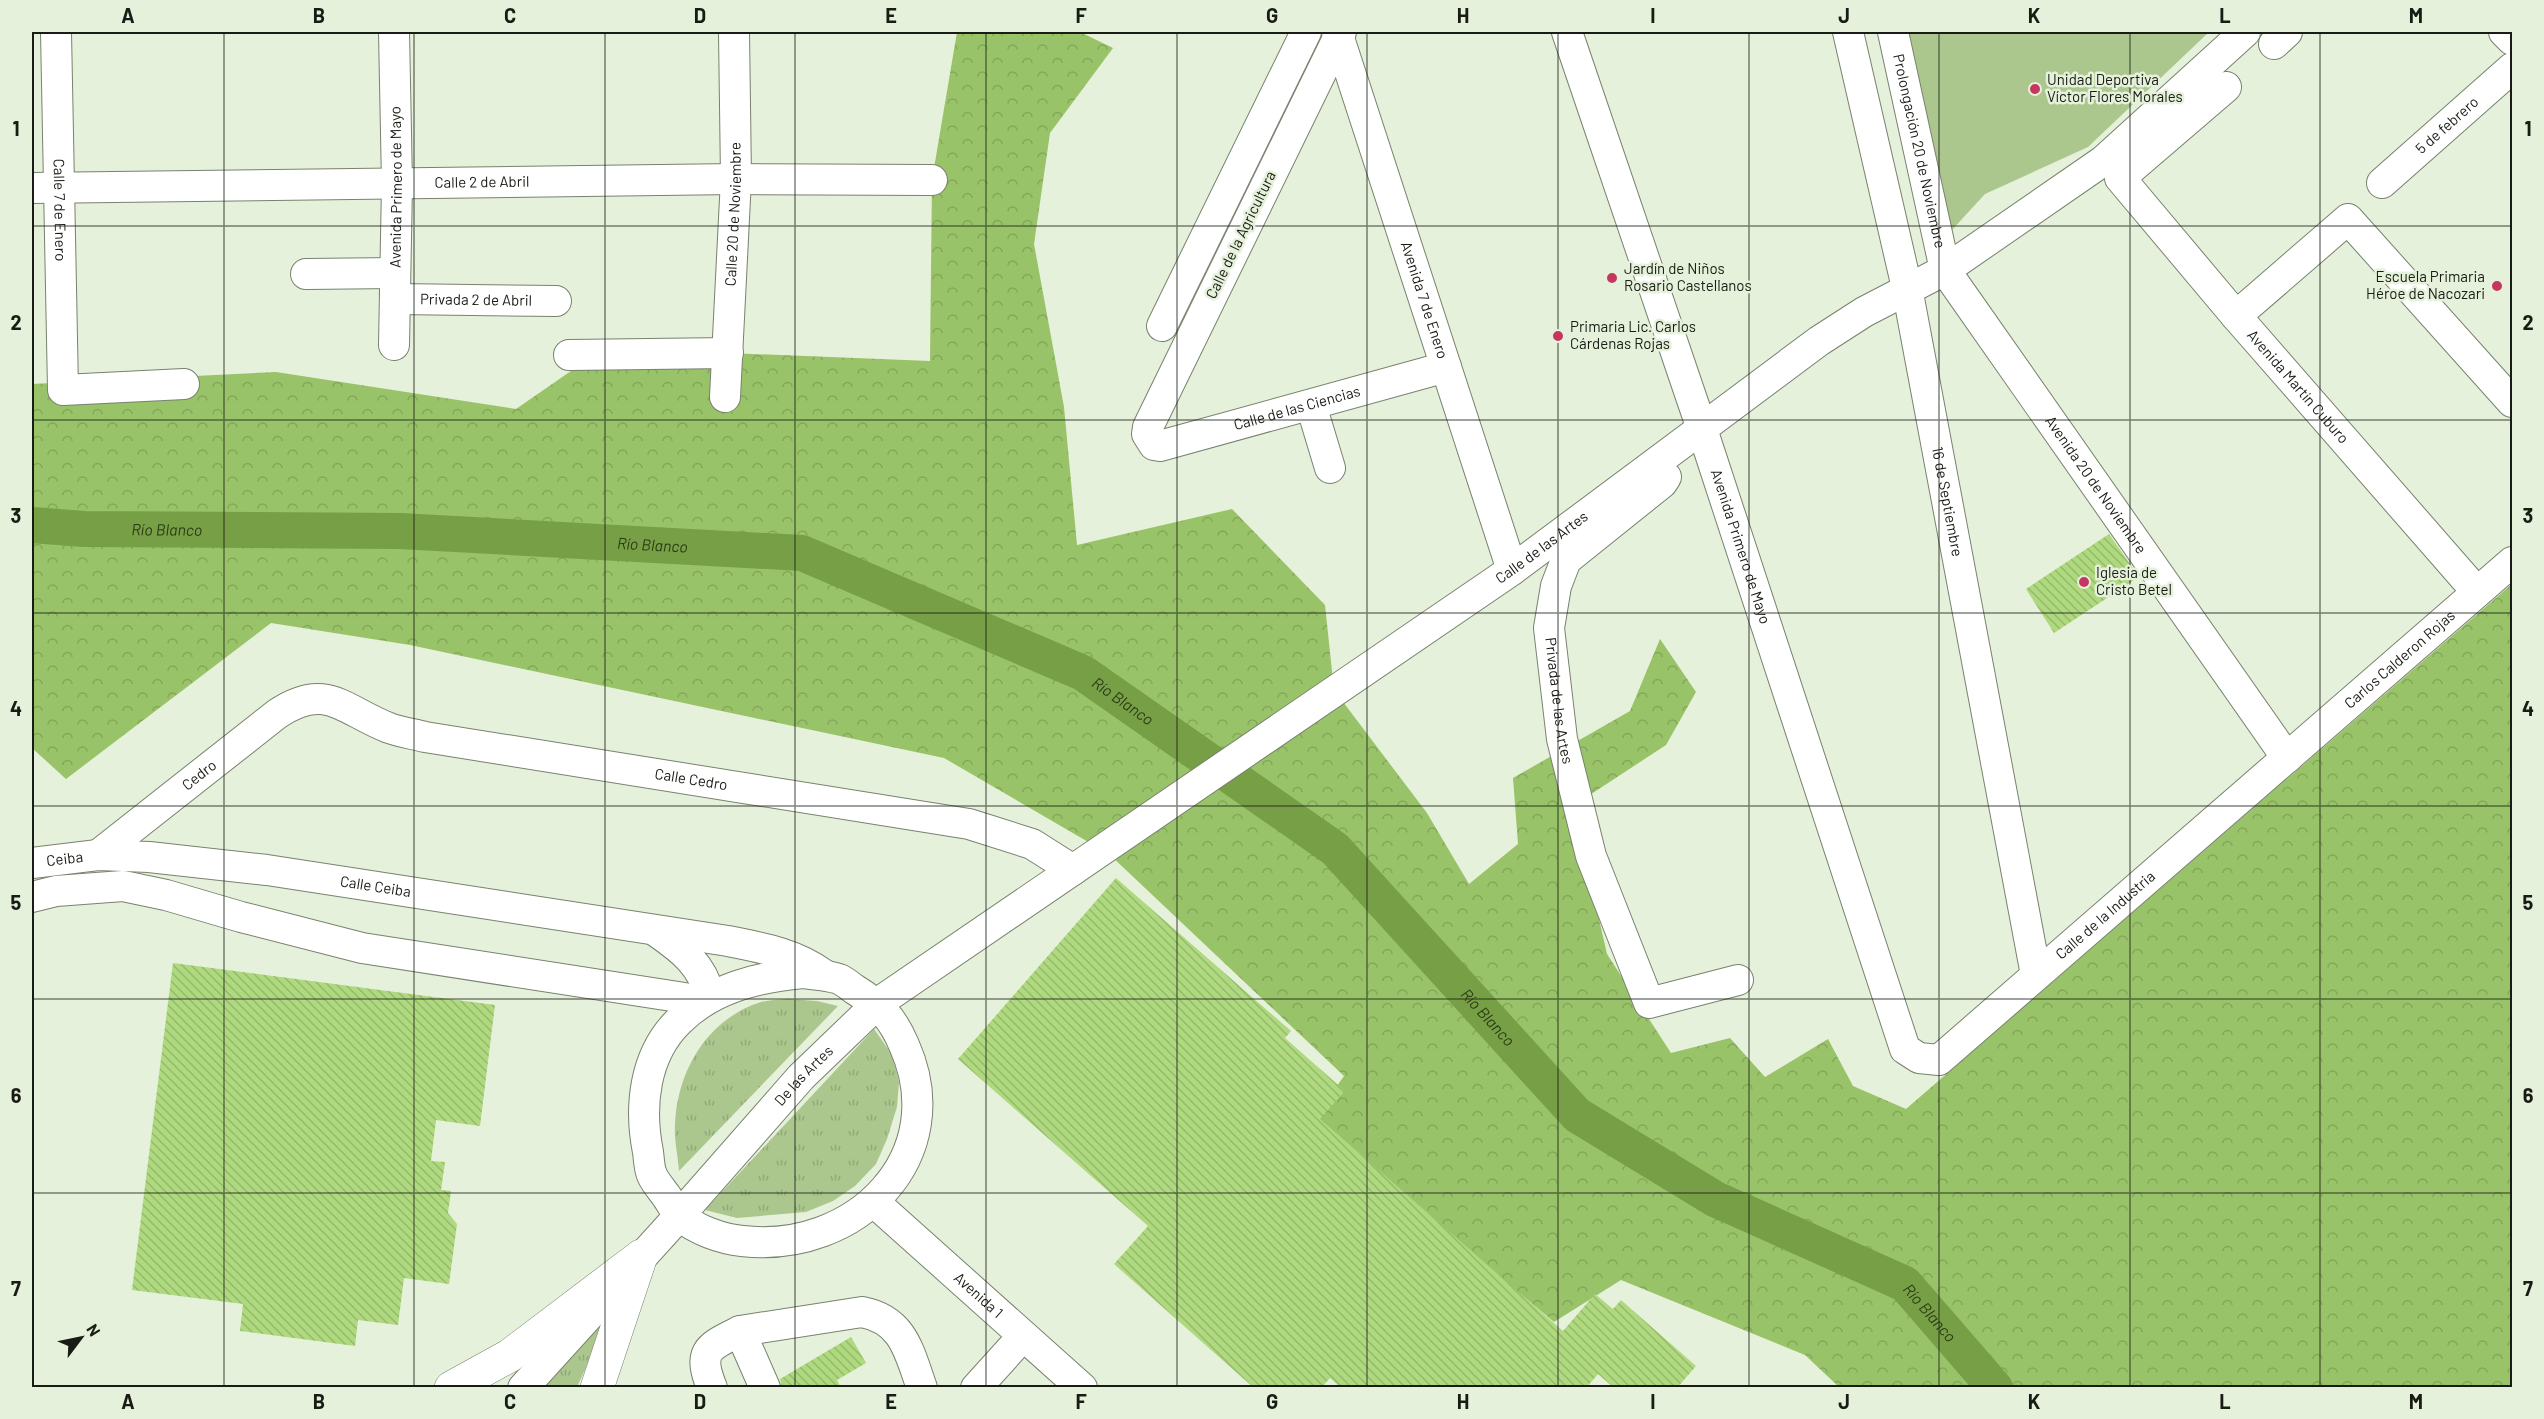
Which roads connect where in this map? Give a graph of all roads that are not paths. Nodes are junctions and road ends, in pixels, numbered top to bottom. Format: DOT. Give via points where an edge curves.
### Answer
graph roads {
  1 [pos="56,32"];
  2 [pos="394,32"];
  3 [pos="734,32"];
  4 [pos="1306,32"];
  5 [pos="1567,32"];
  6 [pos="1848,32"];
  7 [pos="1893,32"];
  8 [pos="2245,32"];
  9 [pos="2504,32"];
  10 [pos="1339,33"];
  11 [pos="2512,40"];
  12 [pos="2512,68"];
  13 [pos="2226,87"];
  14 [pos="735,179"];
  15 [pos="932,180"];
  16 [pos="2382,183"];
  17 [pos="396,184"];
  18 [pos="45,188"];
  19 [pos="1945,270"];
  20 [pos="306,274"];
  21 [pos="395,286"];
  22 [pos="1907,288"];
  23 [pos="556,300"];
  24 [pos="2236,316"];
  25 [pos="1161,326"];
  26 [pos="394,345"];
  27 [pos="728,353"];
  28 [pos="569,355"];
  29 [pos="1446,367"];
  30 [pos="184,384"];
  31 [pos="725,397"];
  32 [pos="2512,402"];
  33 [pos="1311,405"];
  34 [pos="1695,434"];
  35 [pos="1149,440"];
  36 [pos="1330,468"];
  37 [pos="2512,562"];
  38 [pos="1512,570"];
  39 [pos="2476,592"];
  40 [pos="304,699"];
  41 [pos="2287,758"];
  42 [pos="1138,825"];
  43 [pos="98,855"];
  44 [pos="32,863"];
  45 [pos="1073,870"];
  46 [pos="32,897"];
  47 [pos="652,929"];
  48 [pos="2036,975"];
  49 [pos="828,977"];
  50 [pos="1738,980"];
  51 [pos="707,998"];
  52 [pos="878,1004"];
  53 [pos="1919,1058"];
  54 [pos="874,1202"];
  55 [pos="679,1216"];
  56 [pos="641,1256"];
  57 [pos="740,1331"];
  58 [pos="1023,1336"];
  59 [pos="1062,1381"];
  60 [pos="451,1388"];
  61 [pos="523,1388"];
  62 [pos="597,1388"];
  63 [pos="712,1388"];
  64 [pos="765,1388"];
  65 [pos="922,1388"];
  66 [pos="976,1388"];
  1 -- 18 [label="street, Calle 7 de Enero"];
  2 -- 17 [label="street, Avenida Primero de Mayo"];
  3 -- 14 [label="street, Calle 20 de Noviembre"];
  4 -- 25 [label="street, Calle de la Agricultura"];
  5 -- 34 [label="street, Avenida Primero de Mayo"];
  6 -- 22 [label="street, 16 de Septiembre"];
  7 -- 19 [label="street, Prolongación 20 de Noviembre"];
  8 -- 19 [label="street, Calle de las Artes" via="2103,161"];
  9 -- 11 [label="street"];
  10 -- 29 [label="street, Avenida 7 de Enero"];
  10 -- 35 [label="street, Calle de la Agricultura" via="1148,427"];
  12 -- 16 [label="street, 5 de febrero"];
  13 -- 24 [label="street, Avenida Martín Cuburo" via="2120,178"];
  14 -- 15 [label="street, Calle 2 de Abril"];
  14 -- 17 [label="street, Calle 2 de Abril"];
  14 -- 27 [label="street, Calle 20 de Noviembre"];
  17 -- 18 [label="street, Calle 2 de Abril"];
  17 -- 21 [label="street, Avenida Primero de Mayo"];
  18 -- 30 [label="street, Calle 7 de Enero" via="63,390"];
  19 -- 22 [label="street, Calle de las Artes"];
  19 -- 41 [label="street, Avenida 20 de Noviembre"];
  20 -- 21 [label="street, Privada 2 de Abril"];
  21 -- 23 [label="street, Privada 2 de Abril"];
  21 -- 26 [label="street, Avenida Primero de Mayo"];
  22 -- 34 [label="street, Calle de las Artes" via="1819,341"];
  22 -- 48 [label="street, 16 de Septiembre"];
  24 -- 32 [label="street" via="2348,219"];
  24 -- 39 [label="street, Avenida Martín Cuburo"];
  27 -- 28 [label="street"];
  27 -- 31 [label="street, Calle 20 de Noviembre"];
  29 -- 33 [label="street, Calle de las Ciencias"];
  29 -- 38 [label="street, Avenida 7 de Enero"];
  33 -- 35 [label="street, Calle de las Ciencias" via="1160,446"];
  33 -- 36 [label="street"];
  34 -- 38 [label="street, Calle de las Artes"];
  34 -- 50 [label="street, Privada de las Artes" via="1662,483 1566,560 1556,586 1549,628 1562,739 1590,856 1649,1003"];
  34 -- 53 [label="street, Avenida Primero de Mayo" via="1905,1049"];
  37 -- 39 [label="street, Carlos Calderon Rojas"];
  38 -- 42 [label="street, Calle de las Artes"];
  39 -- 41 [label="street, Carlos Calderon Rojas"];
  40 -- 43 [label="street, Cedro" via="277,714"];
  40 -- 45 [label="street, Calle Cedro" via="328,699 389,728 425,737 969,824 1032,844"];
  41 -- 48 [label="street, Calle de la Industria"];
  42 -- 45 [label="street, De las Artes"];
  43 -- 44 [label="street, Ceiba"];
  43 -- 47 [label="street, Calle Ceiba" via="267,870"];
  45 -- 52 [label="street, De las Artes"];
  46 -- 51 [label="street" via="87,887 123,886 362,948"];
  47 -- 49 [label="street, Calle Ceiba" via="785,953"];
  47 -- 51 [label="street, Calle Ceiba" via="697,965 706,981"];
  48 -- 53 [label="street, Calle de la Industria" via="1939,1060"];
  49 -- 51 [label="street" via="777,976 751,981"];
  49 -- 52 [label="street" via="840,979"];
  51 -- 55 [label="street" via="678,1022 657,1051 645,1088 643,1127 652,1175"];
  52 -- 54 [label="street" via="896,1026 914,1068 919,1097 916,1129 904,1165"];
  52 -- 55 [label="street, De las Artes" via="801,1077"];
  54 -- 55 [label="street" via="851,1220 820,1234 777,1241 742,1241 711,1234"];
  54 -- 58 [label="street, Avenida 1"];
  55 -- 56 [label="street, De las Artes"];
  56 -- 60 [label="highway" via="509,1356"];
  56 -- 61 [label="street, De las Artes"];
  56 -- 62 [label="highway"];
  57 -- 63 [label="street" via="707,1350 706,1369"];
  57 -- 64 [label="street"];
  57 -- 65 [label="street" via="862,1312 877,1315 887,1320 904,1340"];
  58 -- 59 [label="street, Avenida 1"];
  58 -- 66 [label="street"];
}
